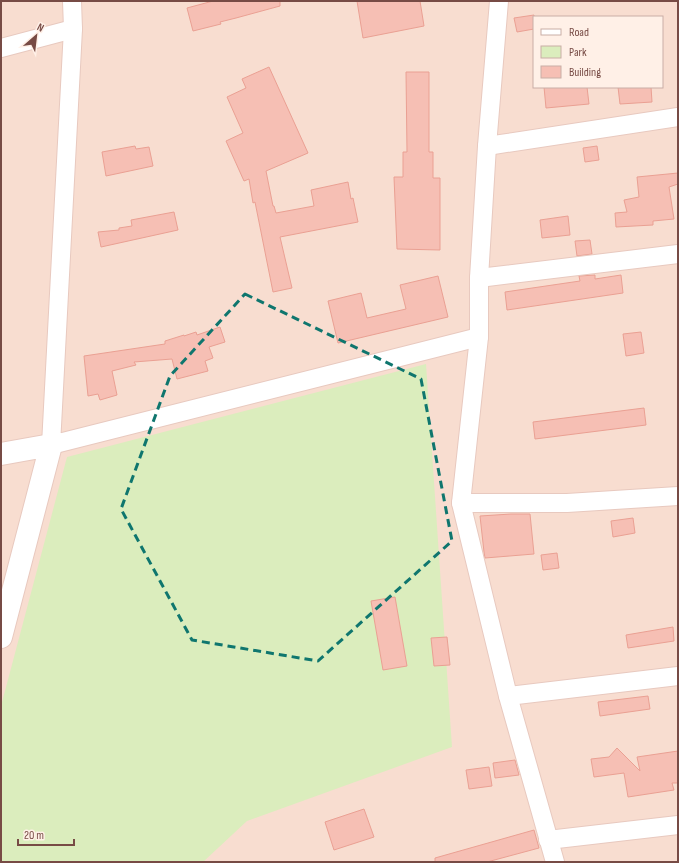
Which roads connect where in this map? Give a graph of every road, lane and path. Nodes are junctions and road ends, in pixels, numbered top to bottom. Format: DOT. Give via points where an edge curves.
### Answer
graph roads {
  1 [pos="72,1"];
  2 [pos="499,1"];
  3 [pos="72,29"];
  4 [pos="1,48"];
  5 [pos="678,117"];
  6 [pos="486,146"];
  7 [pos="678,254"];
  8 [pos="479,278"];
  9 [pos="479,337"];
  10 [pos="51,445"];
  11 [pos="1,454"];
  12 [pos="678,496"];
  13 [pos="461,503"];
  14 [pos="1,637"];
  15 [pos="678,676"];
  16 [pos="508,696"];
  17 [pos="678,825"];
  18 [pos="548,840"];
  19 [pos="555,862"];
  1 -- 3 [label="street"];
  2 -- 6 [label="street"];
  3 -- 4 [label="street"];
  3 -- 10 [label="street"];
  5 -- 6 [label="street"];
  6 -- 8 [label="street"];
  7 -- 8 [label="street"];
  8 -- 9 [label="street"];
  9 -- 10 [label="street"];
  9 -- 13 [label="street"];
  10 -- 11 [label="street"];
  10 -- 14 [label="street"];
  12 -- 13 [label="street" via="567,504"];
  13 -- 16 [label="street"];
  15 -- 16 [label="street"];
  16 -- 18 [label="street"];
  17 -- 18 [label="street"];
  18 -- 19 [label="street"];
}
